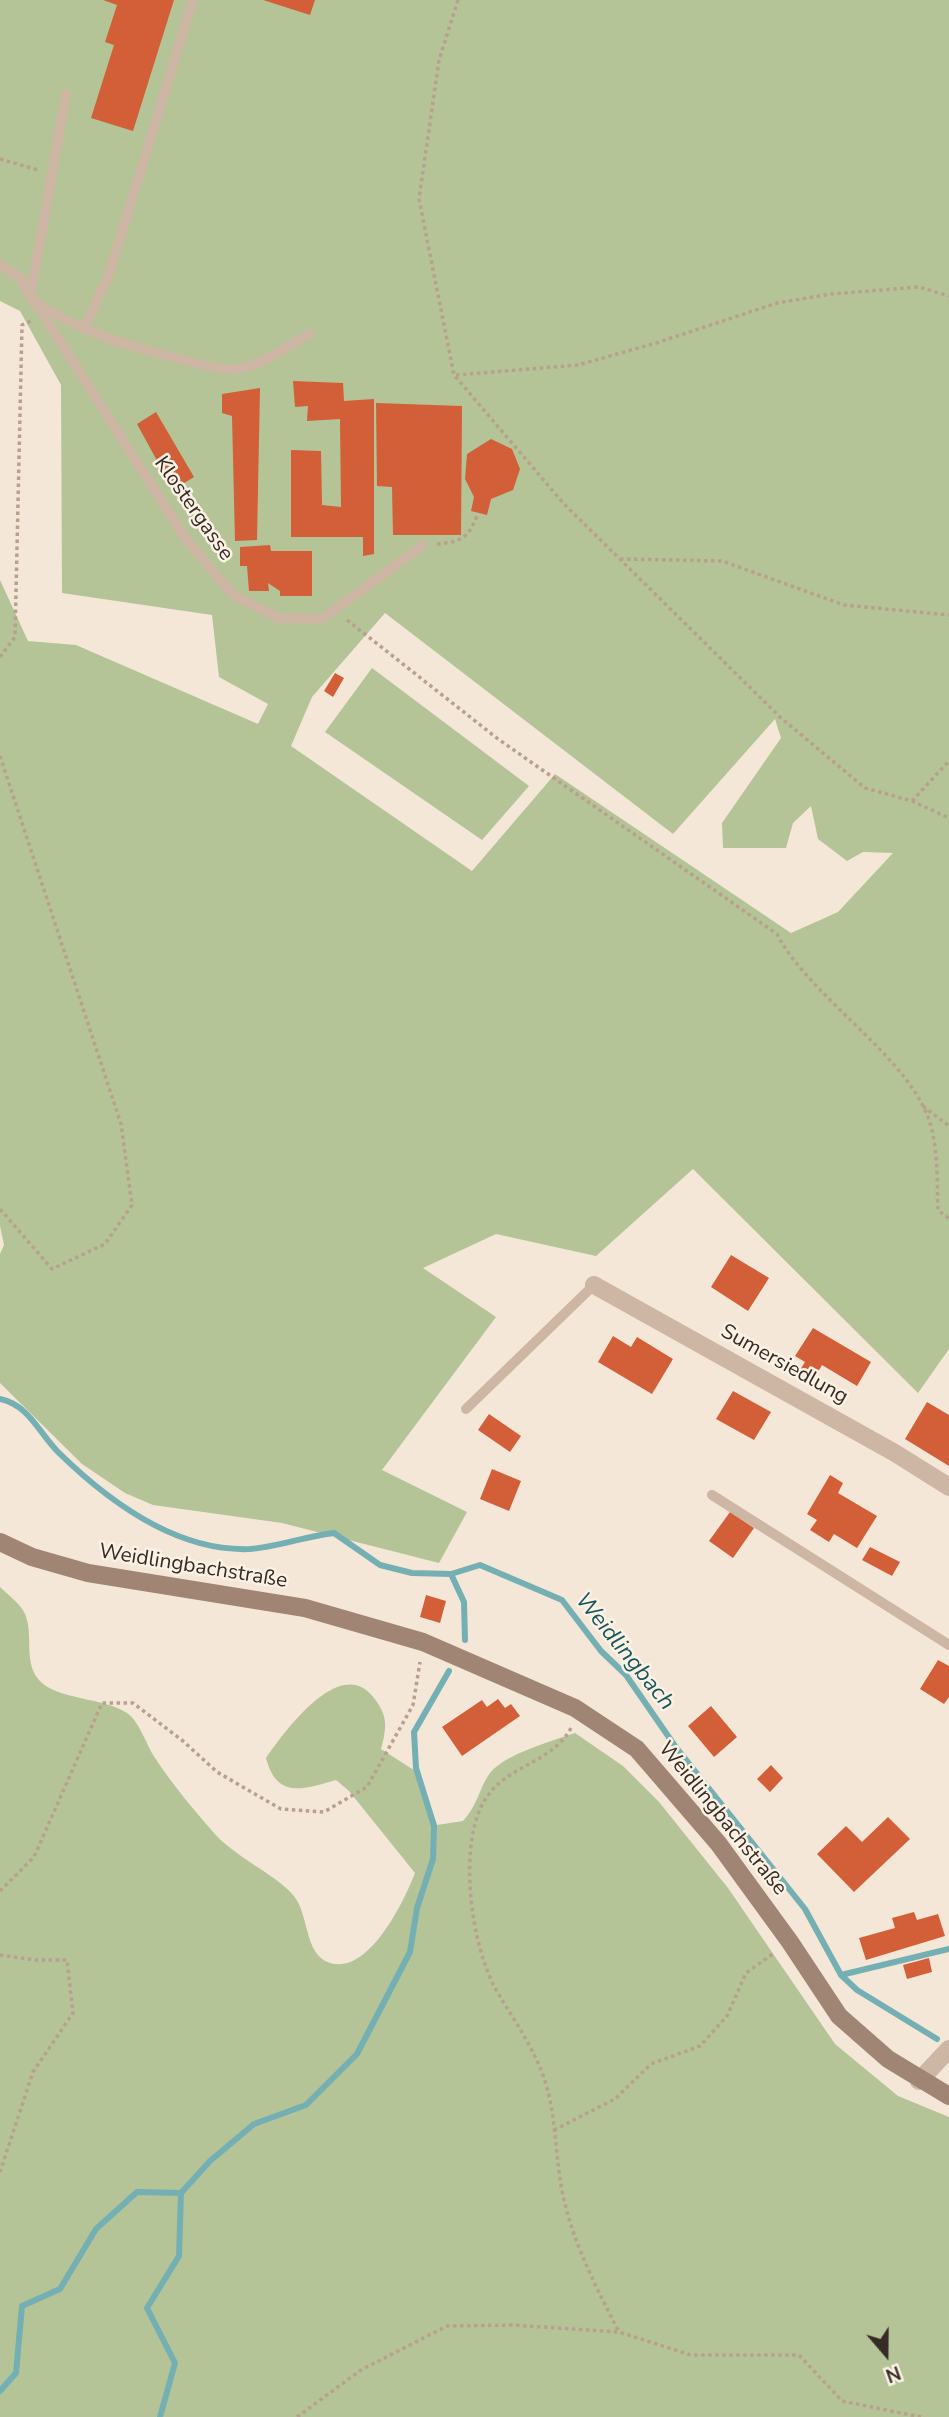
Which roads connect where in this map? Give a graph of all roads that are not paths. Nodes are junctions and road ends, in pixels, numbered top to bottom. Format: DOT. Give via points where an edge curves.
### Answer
graph roads {
  1 [pos="193,0"];
  2 [pos="66,94"];
  3 [pos="0,265"];
  4 [pos="30,298"];
  5 [pos="84,329"];
  6 [pos="309,334"];
  7 [pos="423,545"];
  8 [pos="594,1285"];
  9 [pos="466,1409"];
  10 [pos="949,1487"];
  11 [pos="712,1495"];
  12 [pos="0,1542"];
  13 [pos="949,1645"];
  14 [pos="949,2049"];
  15 [pos="919,2081"];
  16 [pos="949,2096"];
  1 -- 5 [label="lane" via="118,248"];
  2 -- 4 [label="lane"];
  3 -- 4 [label="lane, Klostergasse" via="19,277"];
  4 -- 5 [label="lane"];
  4 -- 7 [label="lane, Klostergasse" via="185,538 233,595 279,618 322,619"];
  5 -- 6 [label="lane" via="138,349 222,369 255,364"];
  8 -- 9 [label="lane"];
  8 -- 10 [label="street, Sumersiedlung"];
  11 -- 13 [label="lane"];
  12 -- 15 [label="main road, Weidlingbachstraße" via="32,1557 88,1573 305,1608 423,1642 575,1708 637,1749 718,1843 839,2016"];
  14 -- 15 [label="street"];
  15 -- 16 [label="main road, Weidlingbachstraße"];
}
